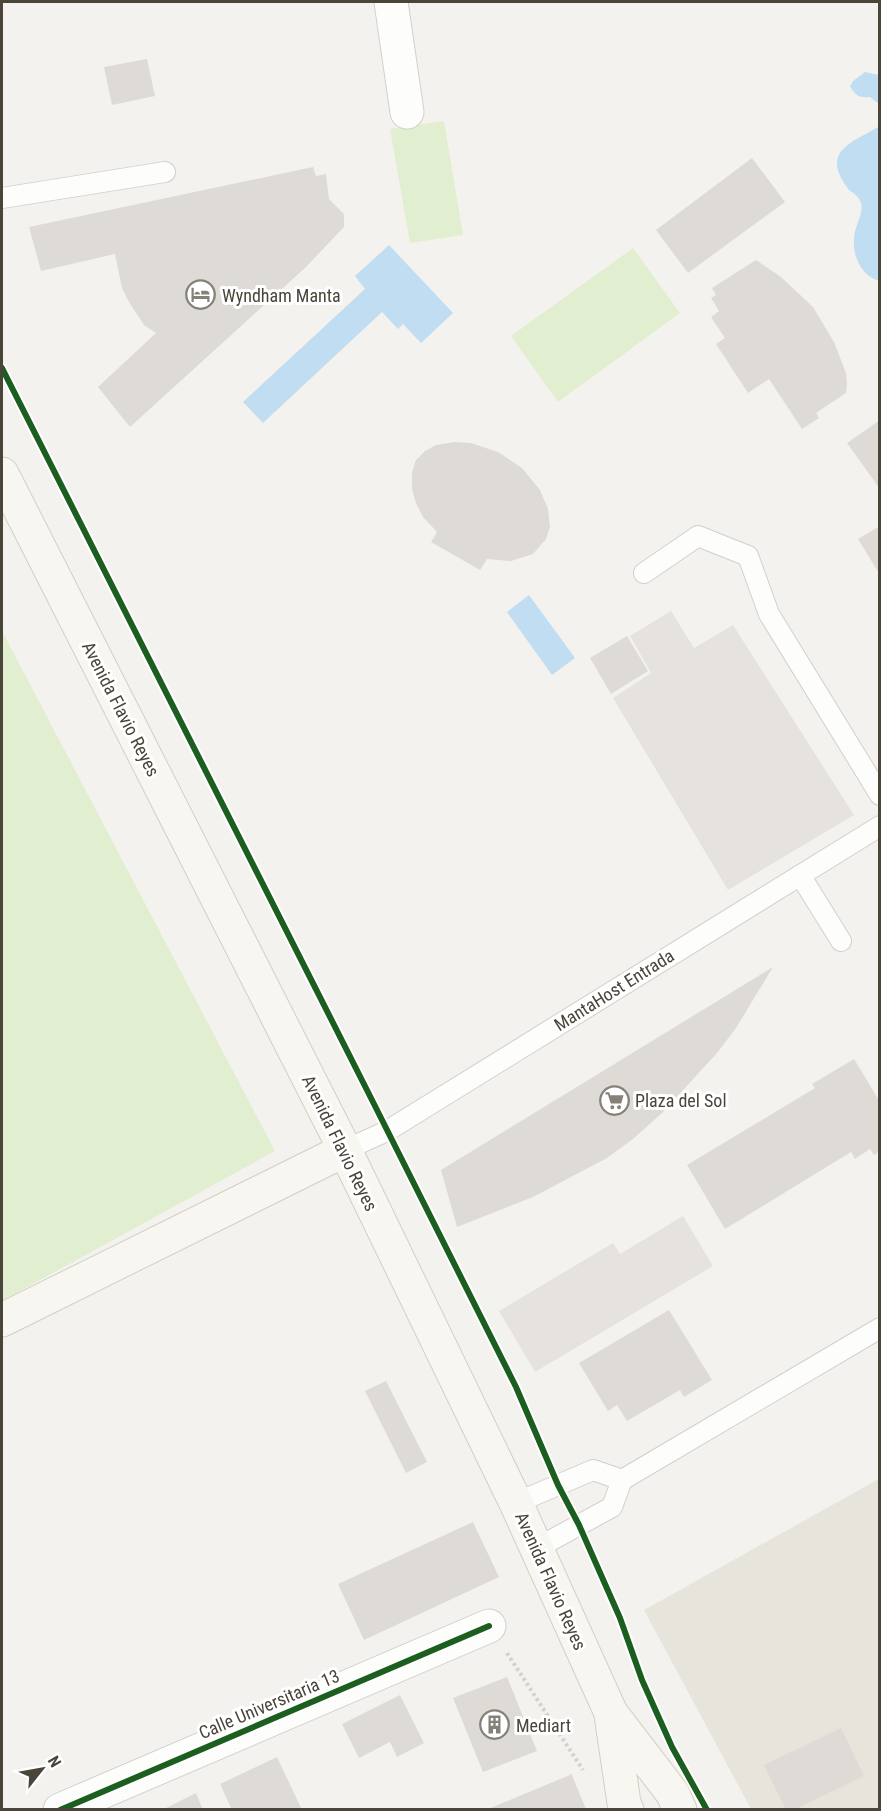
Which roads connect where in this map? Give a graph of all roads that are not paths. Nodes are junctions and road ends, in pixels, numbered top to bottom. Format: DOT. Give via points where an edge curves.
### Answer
graph roads {
  1 [pos="391,2"];
  2 [pos="407,112"];
  3 [pos="165,172"];
  4 [pos="2,198"];
  5 [pos="2,474"];
  6 [pos="644,573"];
  7 [pos="879,795"];
  8 [pos="879,826"];
  9 [pos="800,875"];
  10 [pos="841,941"];
  11 [pos="345,1150"];
  12 [pos="2,1320"];
  13 [pos="879,1328"];
  14 [pos="622,1480"];
  15 [pos="516,1503"];
  16 [pos="537,1548"];
  17 [pos="489,1626"];
  18 [pos="611,1713"];
  19 [pos="60,1809"];
  20 [pos="627,1809"];
  21 [pos="681,1809"];
  1 -- 2 [label="street"];
  3 -- 4 [label="lane"];
  5 -- 11 [label="main road, Avenida Flavio Reyes"];
  6 -- 7 [label="lane" via="698,536 748,556 769,614"];
  8 -- 9 [label="lane, MantaHost Entrada"];
  9 -- 10 [label="lane"];
  9 -- 11 [label="lane, MantaHost Entrada" via="387,1131"];
  11 -- 12 [label="main road"];
  11 -- 15 [label="main road, Avenida Flavio Reyes"];
  13 -- 14 [label="lane"];
  14 -- 15 [label="lane" via="593,1470"];
  14 -- 16 [label="lane" via="612,1507"];
  15 -- 16 [label="main road, Avenida Flavio Reyes"];
  16 -- 18 [label="main road, Avenida Flavio Reyes"];
  17 -- 19 [label="street, Calle Universitaria 13"];
  18 -- 20 [label="main road"];
  18 -- 21 [label="main road, Avenida Flavio Reyes"];
}
